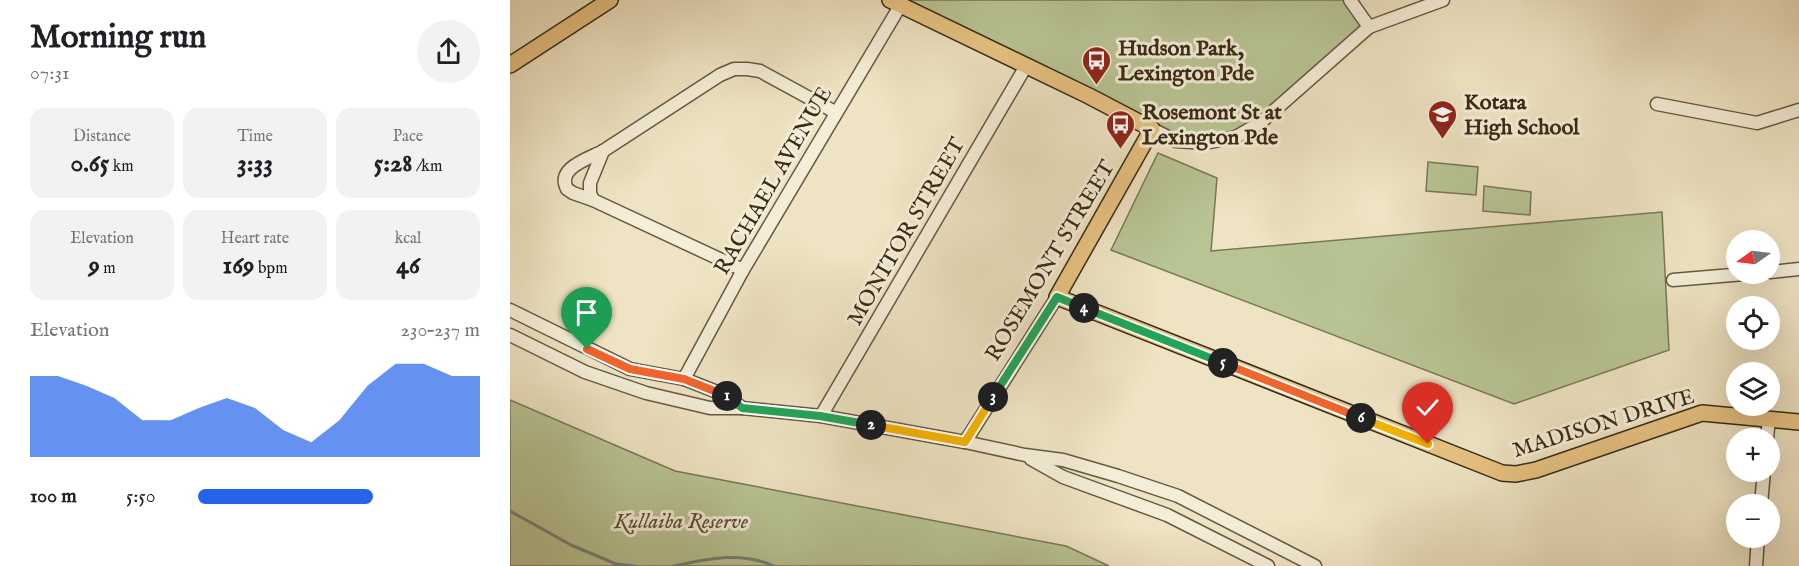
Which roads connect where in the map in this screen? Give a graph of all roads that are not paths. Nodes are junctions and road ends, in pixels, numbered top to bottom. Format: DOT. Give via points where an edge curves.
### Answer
graph roads {
  1 [pos="610,0"];
  2 [pos="1350,0"];
  3 [pos="1443,0"];
  4 [pos="895,3"];
  5 [pos="1369,27"];
  6 [pos="510,65"];
  7 [pos="1026,66"];
  8 [pos="1657,104"];
  9 [pos="1799,110"];
  10 [pos="835,112"];
  11 [pos="1152,129"];
  12 [pos="603,151"];
  13 [pos="593,200"];
  14 [pos="1799,269"];
  15 [pos="743,270"];
  16 [pos="1780,271"];
  17 [pos="1726,276"];
  18 [pos="1673,280"];
  19 [pos="1057,297"];
  20 [pos="510,310"];
  21 [pos="510,335"];
  22 [pos="684,379"];
  23 [pos="742,408"];
  24 [pos="820,416"];
  25 [pos="1769,419"];
  26 [pos="1799,422"];
  27 [pos="1768,428"];
  28 [pos="965,442"];
  29 [pos="1025,455"];
  30 [pos="1757,548"];
  31 [pos="1268,566"];
  32 [pos="1315,566"];
  33 [pos="1756,566"];
  1 -- 6 [label="main road"];
  2 -- 5 [label="street"];
  3 -- 5 [label="street"];
  4 -- 7 [label="main road"];
  4 -- 10 [label="street, RACHAEL AVENUE"];
  5 -- 11 [label="street" via="1260,123 1236,137 1186,142"];
  7 -- 11 [label="main road"];
  7 -- 24 [label="street, MONITOR STREET"];
  8 -- 9 [label="street" via="1757,123"];
  10 -- 12 [label="street" via="760,71 734,69"];
  10 -- 15 [label="street, RACHAEL AVENUE"];
  11 -- 19 [label="main road, ROSEMONT STREET"];
  12 -- 13 [label="street" via="590,183"];
  12 -- 13 [label="street" via="572,168 564,178 567,189"];
  13 -- 15 [label="street"];
  14 -- 16 [label="street"];
  15 -- 22 [label="street, RACHAEL AVENUE"];
  17 -- 18 [label="street"];
  19 -- 25 [label="main road, MADISON DRIVE" via="1502,473 1536,470 1702,413"];
  19 -- 28 [label="street, ROSEMONT STREET"];
  20 -- 22 [label="street" via="630,369"];
  21 -- 23 [label="street" via="585,372 646,393 710,408"];
  22 -- 23 [label="street" via="725,395"];
  23 -- 24 [label="street"];
  24 -- 28 [label="street"];
  25 -- 26 [label="main road, MADISON DRIVE"];
  25 -- 27 [label="street"];
  28 -- 29 [label="street"];
  29 -- 31 [label="street" via="1063,477 1167,515"];
  29 -- 32 [label="street" via="1062,460 1178,496"];
  30 -- 33 [label="street"];
}
